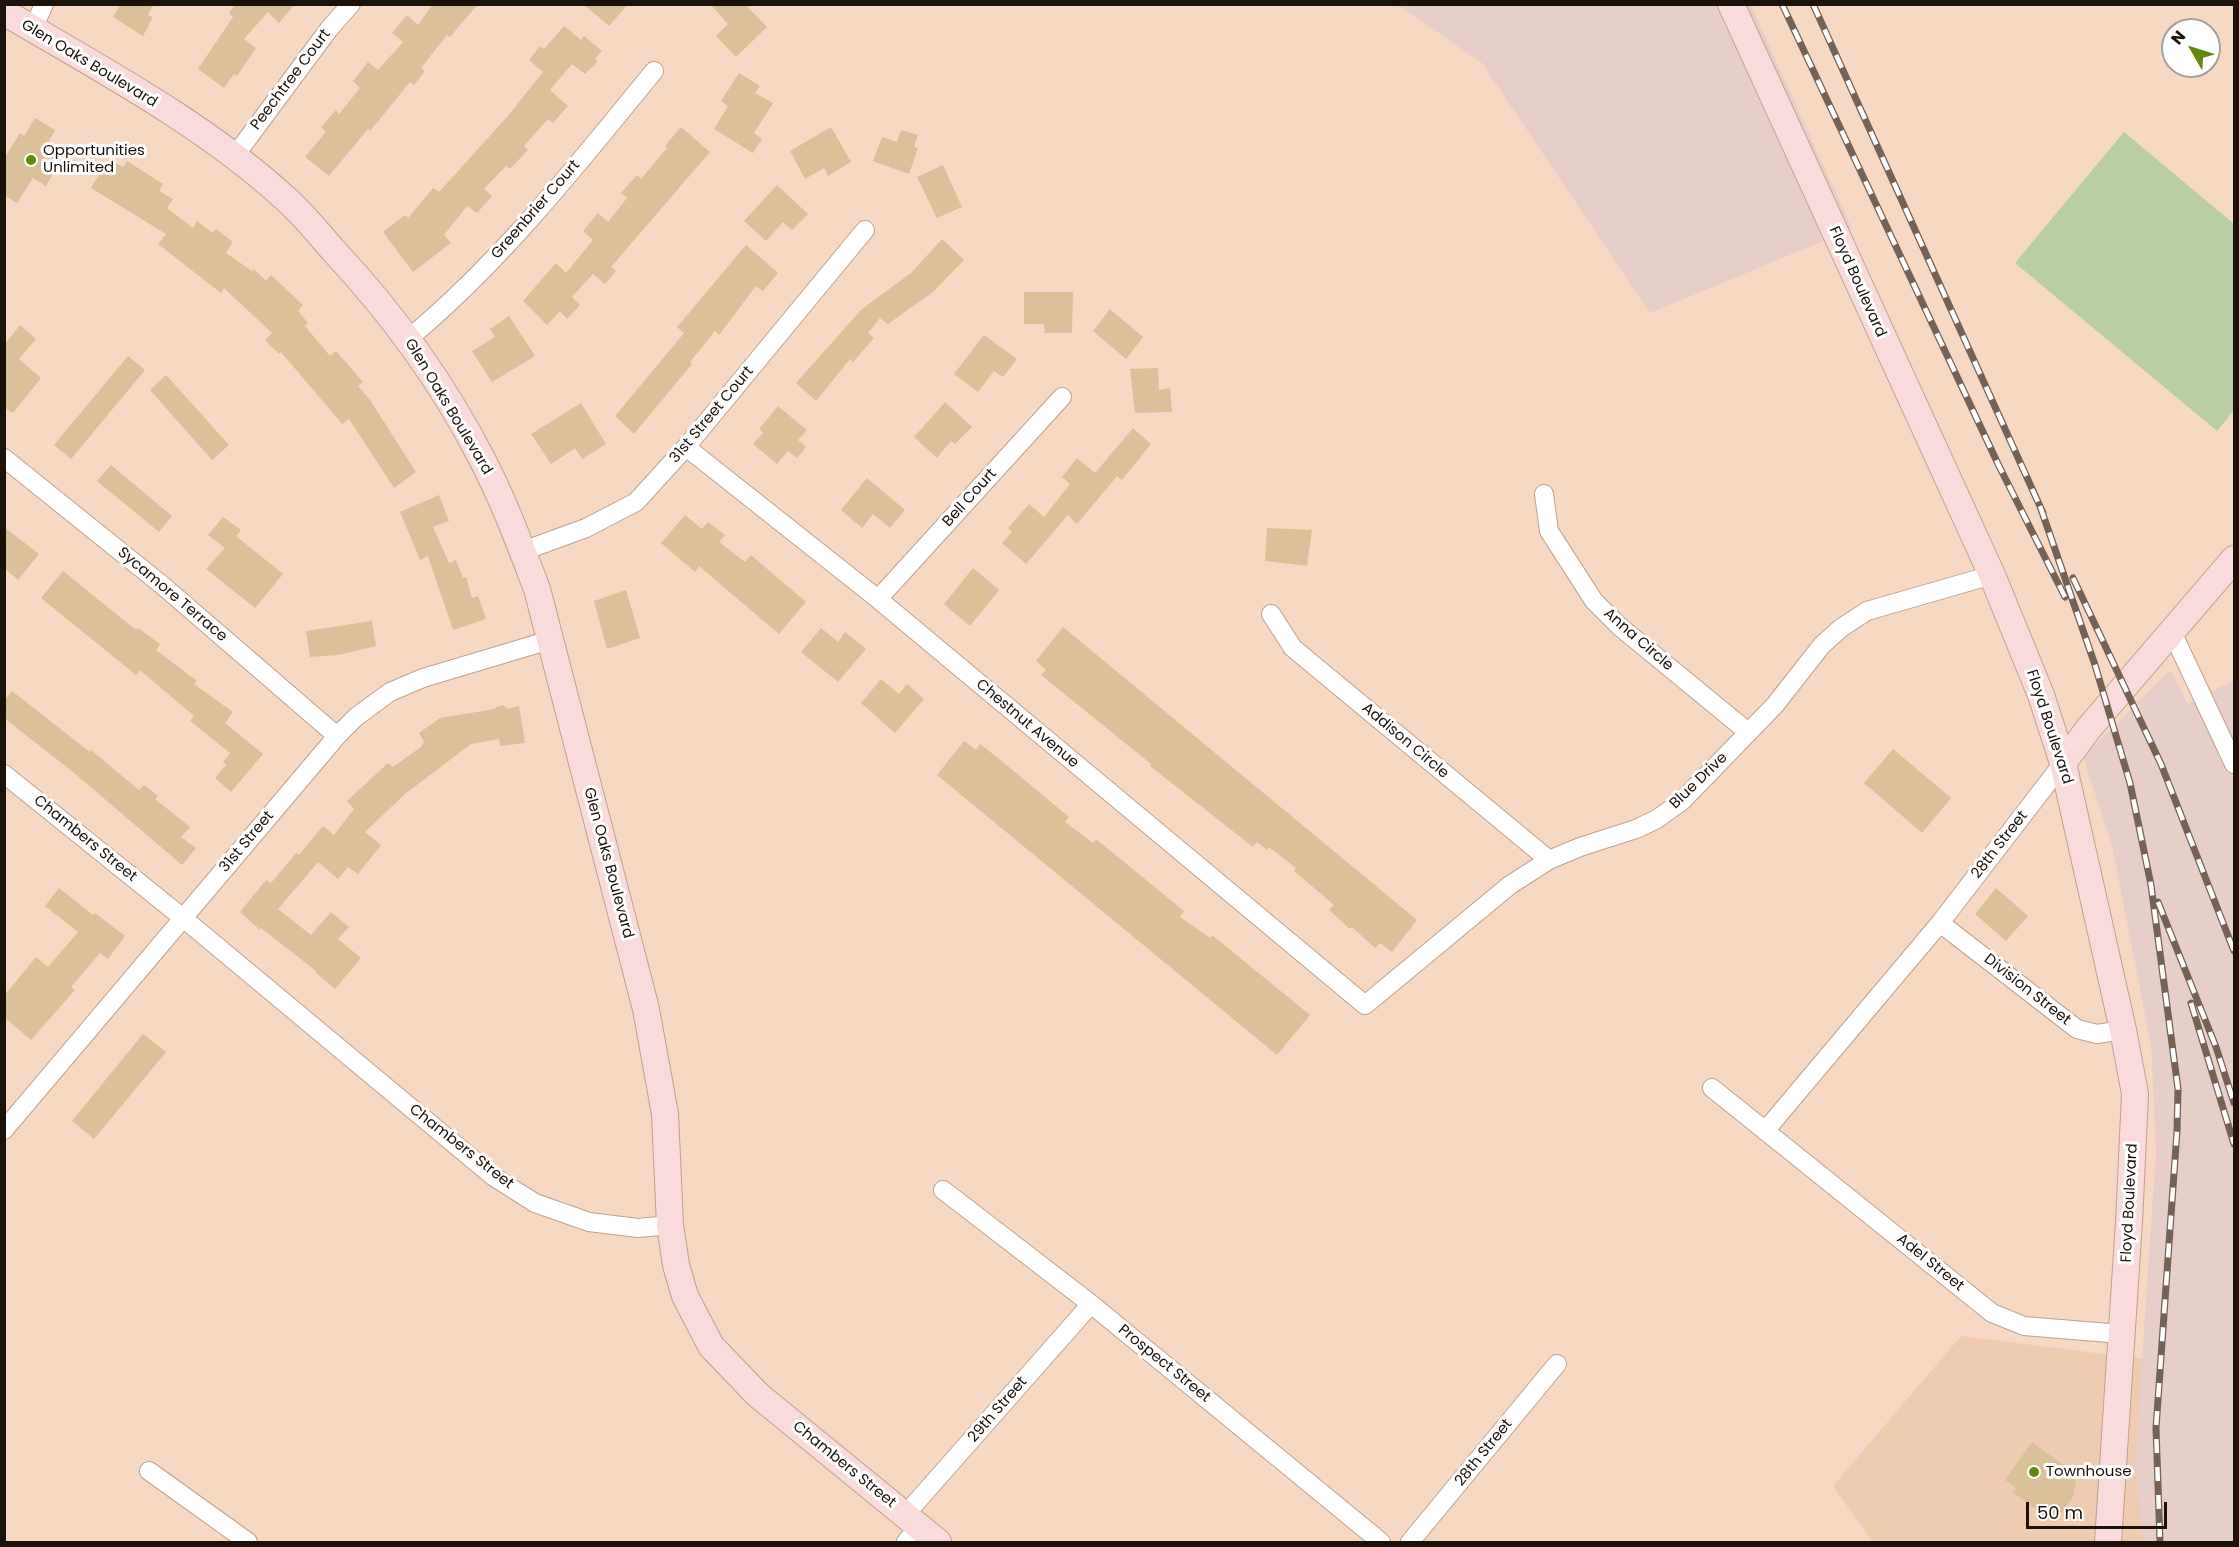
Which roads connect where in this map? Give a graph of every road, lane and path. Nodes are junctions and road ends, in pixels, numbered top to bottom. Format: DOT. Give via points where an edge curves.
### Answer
graph roads {
  1 [pos="44,4"];
  2 [pos="351,4"];
  3 [pos="1731,4"];
  4 [pos="4,12"];
  5 [pos="33,29"];
  6 [pos="654,71"];
  7 [pos="234,157"];
  8 [pos="865,231"];
  9 [pos="408,339"];
  10 [pos="1062,397"];
  11 [pos="686,447"];
  12 [pos="4,458"];
  13 [pos="1544,494"];
  14 [pos="523,551"];
  15 [pos="2235,559"];
  16 [pos="1992,575"];
  17 [pos="878,599"];
  18 [pos="1271,614"];
  19 [pos="2172,632"];
  20 [pos="550,640"];
  21 [pos="1748,732"];
  22 [pos="337,736"];
  23 [pos="2063,763"];
  24 [pos="2235,764"];
  25 [pos="4,774"];
  26 [pos="1549,860"];
  27 [pos="183,918"];
  28 [pos="1940,923"];
  29 [pos="1365,1005"];
  30 [pos="2123,1030"];
  31 [pos="1712,1088"];
  32 [pos="4,1130"];
  33 [pos="1765,1131"];
  34 [pos="943,1190"];
  35 [pos="670,1225"];
  36 [pos="1091,1304"];
  37 [pos="2121,1334"];
  38 [pos="1557,1364"];
  39 [pos="149,1471"];
  40 [pos="917,1532"];
  41 [pos="248,1542"];
  42 [pos="1382,1542"];
  43 [pos="1410,1542"];
  44 [pos="2108,1542"];
  1 -- 5 [label="street"];
  2 -- 7 [label="street, Peechtree Court"];
  3 -- 16 [label="main road, Floyd Boulevard"];
  4 -- 5 [label="main road, Glen Oaks Boulevard"];
  5 -- 7 [label="main road, Glen Oaks Boulevard" via="183,120"];
  6 -- 9 [label="street, Greenbrier Court" via="505,248"];
  7 -- 9 [label="main road, Glen Oaks Boulevard" via="288,200 363,282"];
  8 -- 11 [label="street, 31st Street Court"];
  9 -- 14 [label="main road, Glen Oaks Boulevard" via="482,459"];
  10 -- 17 [label="street, Bell Court"];
  11 -- 14 [label="street, 31st Street Court" via="636,502 586,528"];
  11 -- 17 [label="street, Chestnut Avenue"];
  12 -- 22 [label="street, Sycamore Terrace" via="162,585"];
  13 -- 21 [label="street, Anna Circle" via="1549,531 1594,601"];
  14 -- 20 [label="main road, Glen Oaks Boulevard"];
  15 -- 19 [label="main road, 28th Street"];
  16 -- 21 [label="street, Blue Drive" via="1867,611 1822,645 1775,705"];
  16 -- 23 [label="main road, Floyd Boulevard" via="2041,695"];
  17 -- 29 [label="street, Chestnut Avenue"];
  18 -- 26 [label="street, Addison Circle" via="1293,648"];
  19 -- 23 [label="main road, 28th Street"];
  19 -- 24 [label="street"];
  20 -- 22 [label="street, 31st Street" via="423,678 390,692"];
  20 -- 35 [label="main road, Glen Oaks Boulevard" via="646,1009 665,1114"];
  21 -- 26 [label="street, Blue Drive" via="1682,801 1657,819"];
  22 -- 27 [label="street, 31st Street"];
  23 -- 28 [label="street, 28th Street"];
  23 -- 30 [label="main road, Floyd Boulevard"];
  25 -- 27 [label="street, Chambers Street"];
  26 -- 29 [label="street, Blue Drive" via="1510,885"];
  27 -- 32 [label="street, 31st Street"];
  27 -- 35 [label="street, Chambers Street" via="494,1177 535,1203 589,1222 638,1228"];
  28 -- 30 [label="street, Division Street" via="2077,1029 2097,1034"];
  28 -- 33 [label="street, 28th Street"];
  30 -- 37 [label="main road, Floyd Boulevard" via="2135,1094"];
  31 -- 33 [label="street, Adel Street"];
  33 -- 37 [label="street, Adel Street" via="1992,1313 2024,1326"];
  34 -- 36 [label="street, Prospect Street"];
  35 -- 40 [label="main road, Chambers Street" via="685,1296 711,1346 758,1395"];
  36 -- 40 [label="street, 29th Street"];
  36 -- 42 [label="street, Prospect Street"];
  37 -- 44 [label="main road, Floyd Boulevard"];
  38 -- 43 [label="street, 28th Street"];
  39 -- 41 [label="street"];
}
